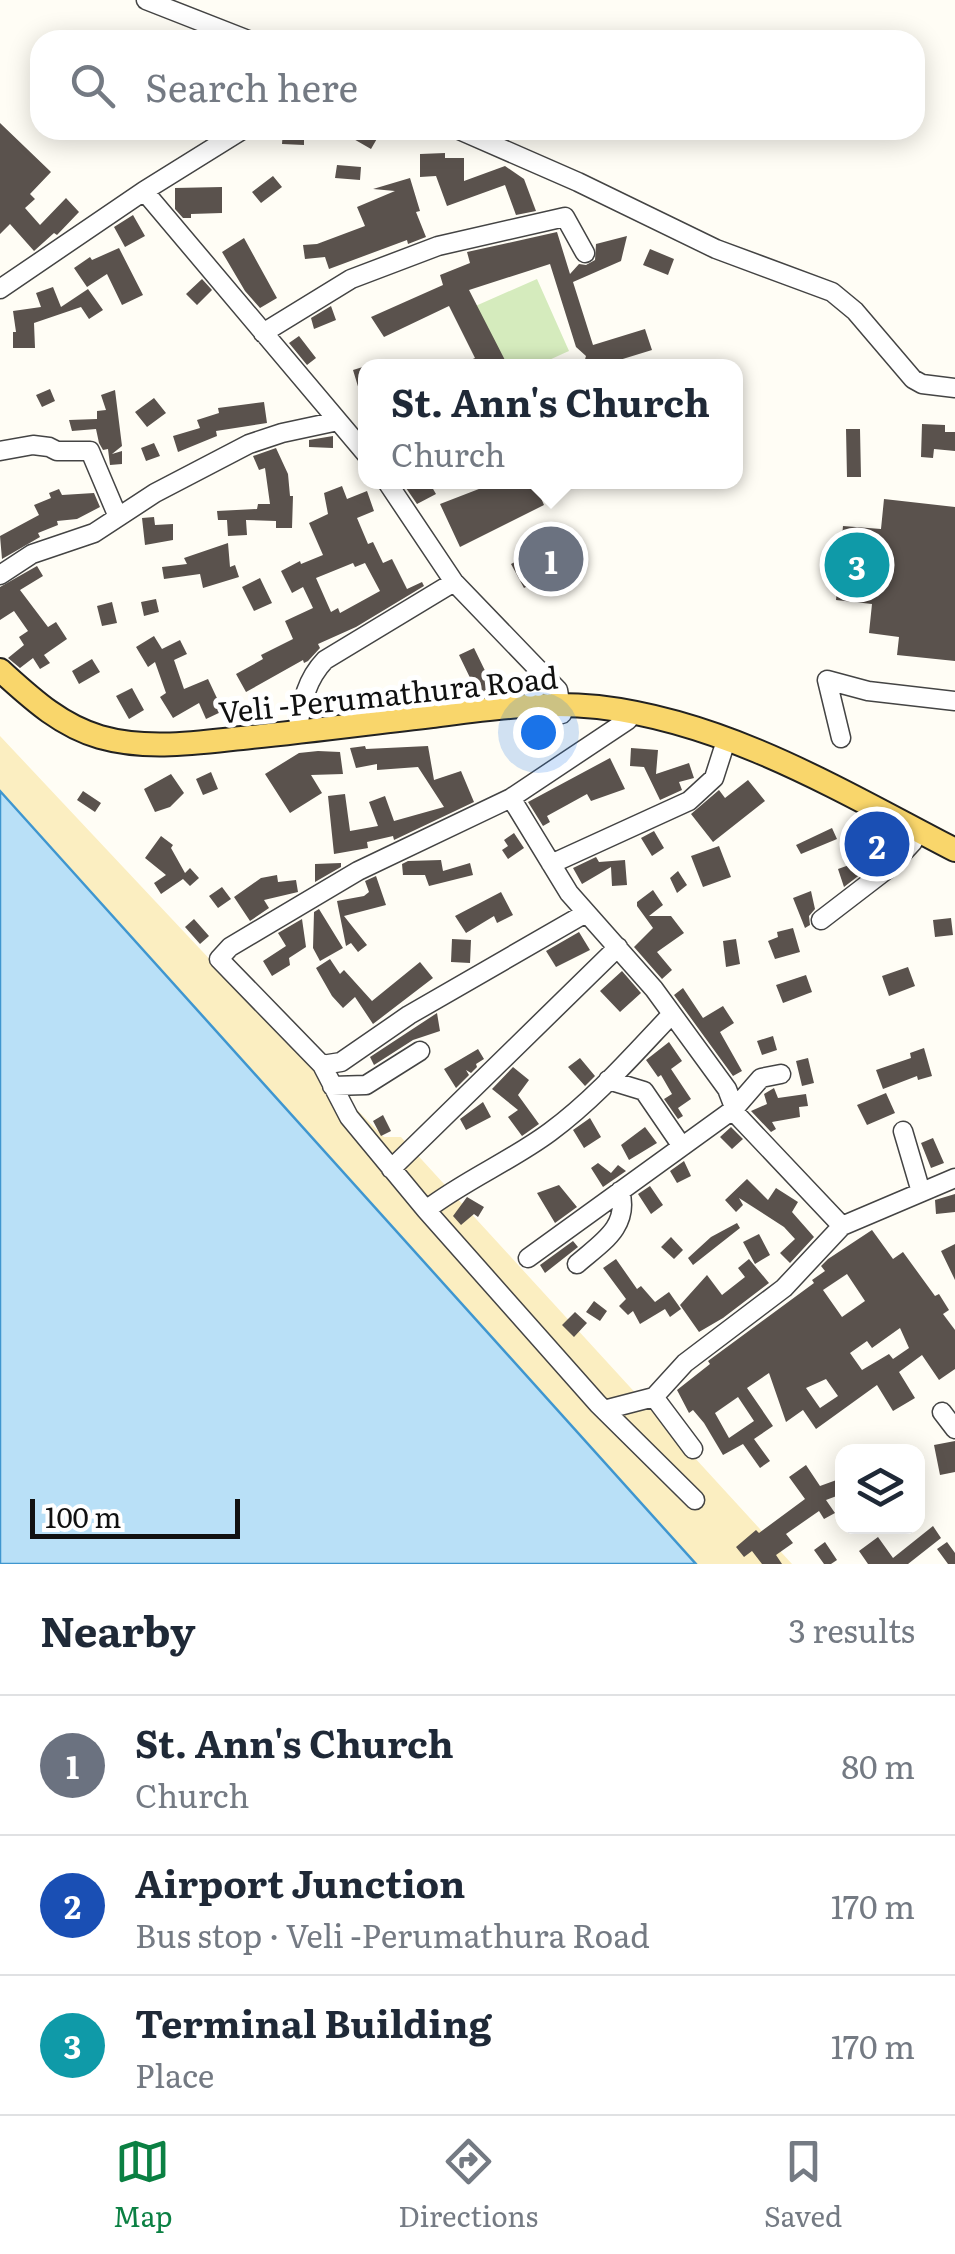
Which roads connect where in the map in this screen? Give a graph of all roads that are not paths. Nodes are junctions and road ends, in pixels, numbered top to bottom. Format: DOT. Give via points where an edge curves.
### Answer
graph roads {
  1 [pos="146,0"];
  2 [pos="222,30"];
  3 [pos="226,140"];
  4 [pos="482,140"];
  5 [pos="144,191"];
  6 [pos="586,253"];
  7 [pos="0,289"];
  8 [pos="262,333"];
  9 [pos="955,388"];
  10 [pos="338,421"];
  11 [pos="358,445"];
  12 [pos="0,451"];
  13 [pos="393,489"];
  14 [pos="118,518"];
  15 [pos="0,575"];
  16 [pos="454,582"];
  17 [pos="0,670"];
  18 [pos="0,688"];
  19 [pos="955,701"];
  20 [pos="562,709"];
  21 [pos="628,720"];
  22 [pos="297,732"];
  23 [pos="841,738"];
  24 [pos="723,750"];
  25 [pos="511,798"];
  26 [pos="850,803"];
  27 [pos="913,842"];
  28 [pos="955,850"];
  29 [pos="551,864"];
  30 [pos="955,864"];
  31 [pos="586,913"];
  32 [pos="820,920"];
  33 [pos="618,947"];
  34 [pos="672,1014"];
  35 [pos="420,1051"];
  36 [pos="322,1066"];
  37 [pos="781,1074"];
  38 [pos="608,1080"];
  39 [pos="332,1086"];
  40 [pos="734,1110"];
  41 [pos="903,1131"];
  42 [pos="681,1145"];
  43 [pos="392,1169"];
  44 [pos="954,1180"];
  45 [pos="620,1191"];
  46 [pos="920,1192"];
  47 [pos="426,1210"];
  48 [pos="842,1226"];
  49 [pos="528,1258"];
  50 [pos="578,1264"];
  51 [pos="654,1397"];
  52 [pos="604,1410"];
  53 [pos="942,1412"];
  54 [pos="955,1429"];
  55 [pos="693,1448"];
  56 [pos="695,1500"];
  1 -- 2 [label="street"];
  3 -- 5 [label="street"];
  4 -- 9 [label="street" via="716,249 832,292 913,378"];
  5 -- 7 [label="street"];
  5 -- 8 [label="street"];
  6 -- 8 [label="street" via="566,216 438,246 351,279"];
  8 -- 10 [label="street"];
  10 -- 11 [label="street"];
  10 -- 14 [label="street" via="249,444"];
  12 -- 14 [label="street" via="33,445 90,451"];
  13 -- 16 [label="street"];
  14 -- 15 [label="street"];
  16 -- 20 [label="street" via="558,690"];
  16 -- 22 [label="street" via="325,660 304,692"];
  17 -- 22 [label="main road, Veli -Perumathura Road" via="50,714 131,743"];
  18 -- 20 [label="main road" via="48,727 94,746 174,755"];
  19 -- 23 [label="street" via="827,680"];
  20 -- 21 [label="main road"];
  20 -- 22 [label="main road, Veli -Perumathura Road" via="533,704"];
  20 -- 26 [label="main road, Veli -Perumathura Road" via="665,718 793,764"];
  21 -- 24 [label="main road"];
  21 -- 25 [label="street"];
  24 -- 26 [label="main road"];
  24 -- 29 [label="street" via="714,778 690,801"];
  25 -- 29 [label="street"];
  25 -- 36 [label="street" via="321,892 219,959"];
  26 -- 27 [label="main road"];
  26 -- 28 [label="main road, Veli -Perumathura Road"];
  27 -- 30 [label="main road"];
  27 -- 32 [label="street"];
  29 -- 31 [label="street"];
  31 -- 33 [label="street"];
  31 -- 36 [label="street" via="341,1062"];
  33 -- 34 [label="street"];
  33 -- 43 [label="street"];
  34 -- 38 [label="street"];
  34 -- 40 [label="street"];
  35 -- 39 [label="street" via="366,1085"];
  36 -- 39 [label="street"];
  37 -- 40 [label="street" via="760,1078"];
  38 -- 42 [label="street" via="644,1091"];
  38 -- 47 [label="street" via="550,1132"];
  39 -- 43 [label="street"];
  40 -- 42 [label="street"];
  40 -- 48 [label="street"];
  41 -- 46 [label="street"];
  42 -- 45 [label="street"];
  43 -- 47 [label="street"];
  44 -- 46 [label="street"];
  45 -- 49 [label="street"];
  45 -- 50 [label="street" via="620,1226"];
  46 -- 48 [label="street"];
  47 -- 52 [label="street"];
  48 -- 51 [label="street" via="784,1288 686,1363"];
  51 -- 52 [label="street"];
  51 -- 55 [label="street"];
  52 -- 56 [label="street"];
  53 -- 54 [label="street"];
}
